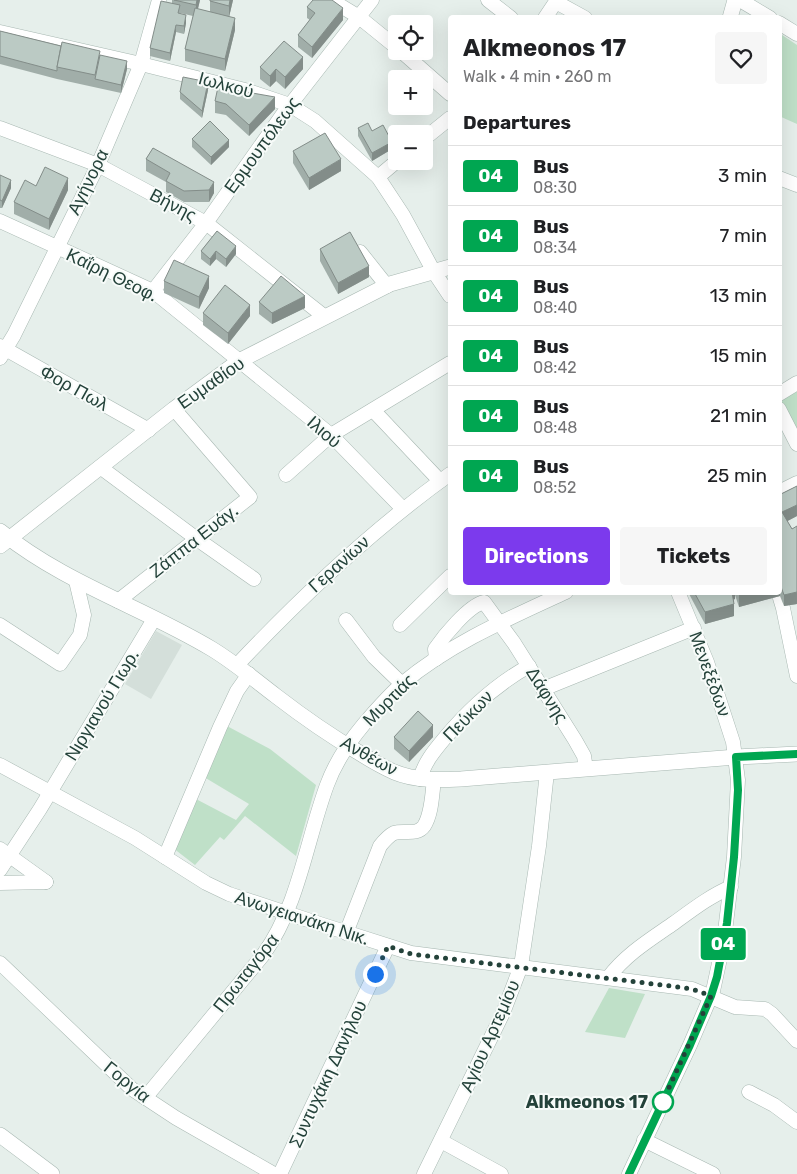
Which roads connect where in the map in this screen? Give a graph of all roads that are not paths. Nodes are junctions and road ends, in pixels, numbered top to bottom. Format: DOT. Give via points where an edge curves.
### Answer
graph roads {
  1 [pos="160,0"];
  2 [pos="331,0"];
  3 [pos="372,0"];
  4 [pos="488,0"];
  5 [pos="735,0"];
  6 [pos="740,0"];
  7 [pos="556,1"];
  8 [pos="507,15"];
  9 [pos="547,15"];
  10 [pos="581,15"];
  11 [pos="731,15"];
  12 [pos="765,15"];
  13 [pos="359,17"];
  14 [pos="782,25"];
  15 [pos="0,32"];
  16 [pos="797,34"];
  17 [pos="388,41"];
  18 [pos="411,60"];
  19 [pos="141,64"];
  20 [pos="448,92"];
  21 [pos="290,105"];
  22 [pos="448,120"];
  23 [pos="0,128"];
  24 [pos="433,132"];
  25 [pos="98,166"];
  26 [pos="388,169"];
  27 [pos="378,177"];
  28 [pos="782,179"];
  29 [pos="797,185"];
  30 [pos="0,221"];
  31 [pos="206,223"];
  32 [pos="56,247"];
  33 [pos="360,252"];
  34 [pos="448,268"];
  35 [pos="434,272"];
  36 [pos="387,286"];
  37 [pos="153,291"];
  38 [pos="448,293"];
  39 [pos="325,317"];
  40 [pos="2,351"];
  41 [pos="239,361"];
  42 [pos="448,364"];
  43 [pos="797,383"];
  44 [pos="782,392"];
  45 [pos="174,409"];
  46 [pos="373,410"];
  47 [pos="782,416"];
  48 [pos="148,430"];
  49 [pos="330,435"];
  50 [pos="797,444"];
  51 [pos="100,467"];
  52 [pos="286,475"];
  53 [pos="445,477"];
  54 [pos="797,483"];
  55 [pos="782,490"];
  56 [pos="403,509"];
  57 [pos="3,538"];
  58 [pos="197,539"];
  59 [pos="448,578"];
  60 [pos="254,579"];
  61 [pos="76,581"];
  62 [pos="560,595"];
  63 [pos="679,595"];
  64 [pos="118,601"];
  65 [pos="787,604"];
  66 [pos="154,619"];
  67 [pos="346,620"];
  68 [pos="501,624"];
  69 [pos="0,625"];
  70 [pos="400,625"];
  71 [pos="694,628"];
  72 [pos="436,659"];
  73 [pos="529,666"];
  74 [pos="243,670"];
  75 [pos="797,676"];
  76 [pos="402,684"];
  77 [pos="543,689"];
  78 [pos="348,746"];
  79 [pos="797,754"];
  80 [pos="736,757"];
  81 [pos="0,765"];
  82 [pos="586,769"];
  83 [pos="547,772"];
  84 [pos="427,779"];
  85 [pos="50,791"];
  86 [pos="5,852"];
  87 [pos="165,857"];
  88 [pos="0,870"];
  89 [pos="0,883"];
  90 [pos="731,887"];
  91 [pos="287,913"];
  92 [pos="346,933"];
  93 [pos="388,946"];
  94 [pos="0,963"];
  95 [pos="521,966"];
  96 [pos="608,978"];
  97 [pos="711,996"];
  98 [pos="797,1042"];
  99 [pos="749,1092"];
  100 [pos="145,1098"];
  101 [pos="797,1122"];
  102 [pos="0,1135"];
  103 [pos="644,1140"];
  104 [pos="441,1141"];
  105 [pos="52,1174"];
  106 [pos="274,1174"];
  107 [pos="280,1174"];
  108 [pos="424,1174"];
  109 [pos="501,1174"];
  110 [pos="629,1174"];
  111 [pos="713,1174"];
  1 -- 19 [label="street, Αγήνορα"];
  2 -- 13 [label="street"];
  3 -- 13 [label="street, Ερμουπόλεως"];
  4 -- 8 [label="street"];
  5 -- 11 [label="street"];
  6 -- 12 [label="street"];
  7 -- 9 [label="street"];
  7 -- 10 [label="street"];
  13 -- 17 [label="street"];
  13 -- 21 [label="street, Ερμουπόλεως"];
  14 -- 16 [label="street"];
  15 -- 19 [label="street, Ιωλκού"];
  18 -- 20 [label="street"];
  19 -- 21 [label="street, Ιωλκού"];
  19 -- 25 [label="street, Αγήνορα"];
  21 -- 27 [label="street, Ιωλκού" via="315,121"];
  21 -- 31 [label="street, Ερμουπόλεως"];
  22 -- 24 [label="street"];
  23 -- 25 [label="street, Βήνης"];
  25 -- 31 [label="street, Βήνης"];
  25 -- 32 [label="street, Αγήνορα"];
  26 -- 27 [label="street"];
  27 -- 35 [label="street, Ιωλκού"];
  28 -- 29 [label="street"];
  30 -- 32 [label="street, Καΐρη Θεοφ."];
  31 -- 37 [label="street, Ερμουπόλεως"];
  31 -- 39 [label="street, Βήνης"];
  32 -- 37 [label="street, Καΐρη Θεοφ."];
  32 -- 40 [label="street, Αγήνορα"];
  33 -- 36 [label="street"];
  34 -- 35 [label="street, Ευμαθίου"];
  35 -- 36 [label="street, Ευμαθίου"];
  35 -- 38 [label="street"];
  36 -- 39 [label="street, Ευμαθίου"];
  37 -- 41 [label="street, Καΐρη Θεοφ."];
  39 -- 41 [label="street, Ευμαθίου"];
  40 -- 48 [label="street, Φορ Πωλ"];
  41 -- 45 [label="street, Ευμαθίου"];
  41 -- 49 [label="street, Ιλιού"];
  42 -- 46 [label="street"];
  43 -- 44 [label="street"];
  45 -- 48 [label="street, Ευμαθίου"];
  45 -- 58 [label="street, Ζάππα Ευάγ." via="250,497"];
  46 -- 49 [label="street"];
  46 -- 53 [label="street"];
  47 -- 50 [label="street"];
  48 -- 51 [label="street, Ευμαθίου"];
  49 -- 52 [label="street"];
  49 -- 56 [label="street, Ιλιού"];
  51 -- 57 [label="street, Ευμαθίου"];
  51 -- 58 [label="street"];
  53 -- 56 [label="street, Γερανίων"];
  54 -- 55 [label="street"];
  56 -- 74 [label="street, Γερανίων" via="289,611"];
  57 -- 61 [label="street, Ανθέων"];
  58 -- 60 [label="street"];
  58 -- 64 [label="street, Ζάππα Ευάγ."];
  59 -- 70 [label="street"];
  61 -- 64 [label="street, Ανθέων"];
  61 -- 69 [label="street" via="84,615 80,635 60,664"];
  62 -- 68 [label="street, Μυρτιάς"];
  63 -- 71 [label="street, Μενεξέδων"];
  64 -- 66 [label="street, Ανθέων"];
  65 -- 75 [label="street"];
  66 -- 74 [label="street, Ανθέων"];
  66 -- 85 [label="street, Νιργιανού Γιωρ."];
  67 -- 76 [label="street" via="374,657"];
  68 -- 72 [label="street, Μυρτιάς"];
  68 -- 72 [label="street" via="484,602 478,604 438,644 434,652"];
  68 -- 73 [label="street, Δάφνης"];
  71 -- 77 [label="street"];
  71 -- 80 [label="street, Μενεξέδων" via="724,711"];
  72 -- 76 [label="street, Μυρτιάς"];
  73 -- 77 [label="street, Δάφνης"];
  73 -- 84 [label="street, Πεύκων" via="496,687 468,712 428,759"];
  74 -- 78 [label="street, Ανθέων"];
  74 -- 87 [label="street, Γερανίων" via="237,691"];
  76 -- 78 [label="street, Μυρτιάς" via="374,712"];
  77 -- 82 [label="street, Δάφνης" via="580,749"];
  78 -- 84 [label="street, Ανθέων" via="394,772"];
  78 -- 91 [label="street, Πρωταγόρα" via="326,786"];
  79 -- 80 [label="street, Ανθέων"];
  80 -- 82 [label="street, Ανθέων"];
  80 -- 90 [label="street, Μενεξέδων" via="737,815"];
  81 -- 85 [label="street, Ανωγειανάκη Νικ."];
  82 -- 83 [label="street, Ανθέων"];
  83 -- 84 [label="street, Ανθέων" via="470,779"];
  83 -- 95 [label="street, Αγίου Αρτεμίου"];
  84 -- 92 [label="street, Πεύκων" via="426,821 416,831 387,837 380,846"];
  85 -- 86 [label="street, Νιργιανού Γιωρ."];
  85 -- 87 [label="street, Ανωγειανάκη Νικ."];
  86 -- 88 [label="street, Νιργιανού Γιωρ."];
  86 -- 89 [label="street" via="46,882"];
  87 -- 91 [label="street, Ανωγειανάκη Νικ." via="218,889"];
  90 -- 96 [label="street" via="712,896 636,949"];
  90 -- 97 [label="street, Μενεξέδων" via="724,940"];
  91 -- 92 [label="street, Ανωγειανάκη Νικ."];
  91 -- 100 [label="street, Πρωταγόρα" via="263,955"];
  92 -- 93 [label="street, Ανωγειανάκη Νικ."];
  93 -- 95 [label="street, Ανωγειανάκη Νικ." via="411,954"];
  93 -- 107 [label="street, Συντυχάκη Δανήλου"];
  94 -- 100 [label="street, Γοργία" via="116,1075"];
  95 -- 96 [label="street, Ανωγειανάκη Νικ."];
  95 -- 104 [label="street, Αγίου Αρτεμίου" via="503,1013"];
  96 -- 97 [label="street, Ανωγειανάκη Νικ." via="684,988"];
  97 -- 98 [label="street, Ανωγειανάκη Νικ." via="735,1007 768,1011"];
  97 -- 103 [label="street, Μενεξέδων"];
  99 -- 101 [label="street"];
  100 -- 106 [label="street, Γοργία"];
  102 -- 105 [label="street"];
  103 -- 110 [label="street, Μενεξέδων"];
  103 -- 111 [label="street"];
  104 -- 108 [label="street, Αγίου Αρτεμίου"];
  104 -- 109 [label="street"];
}
